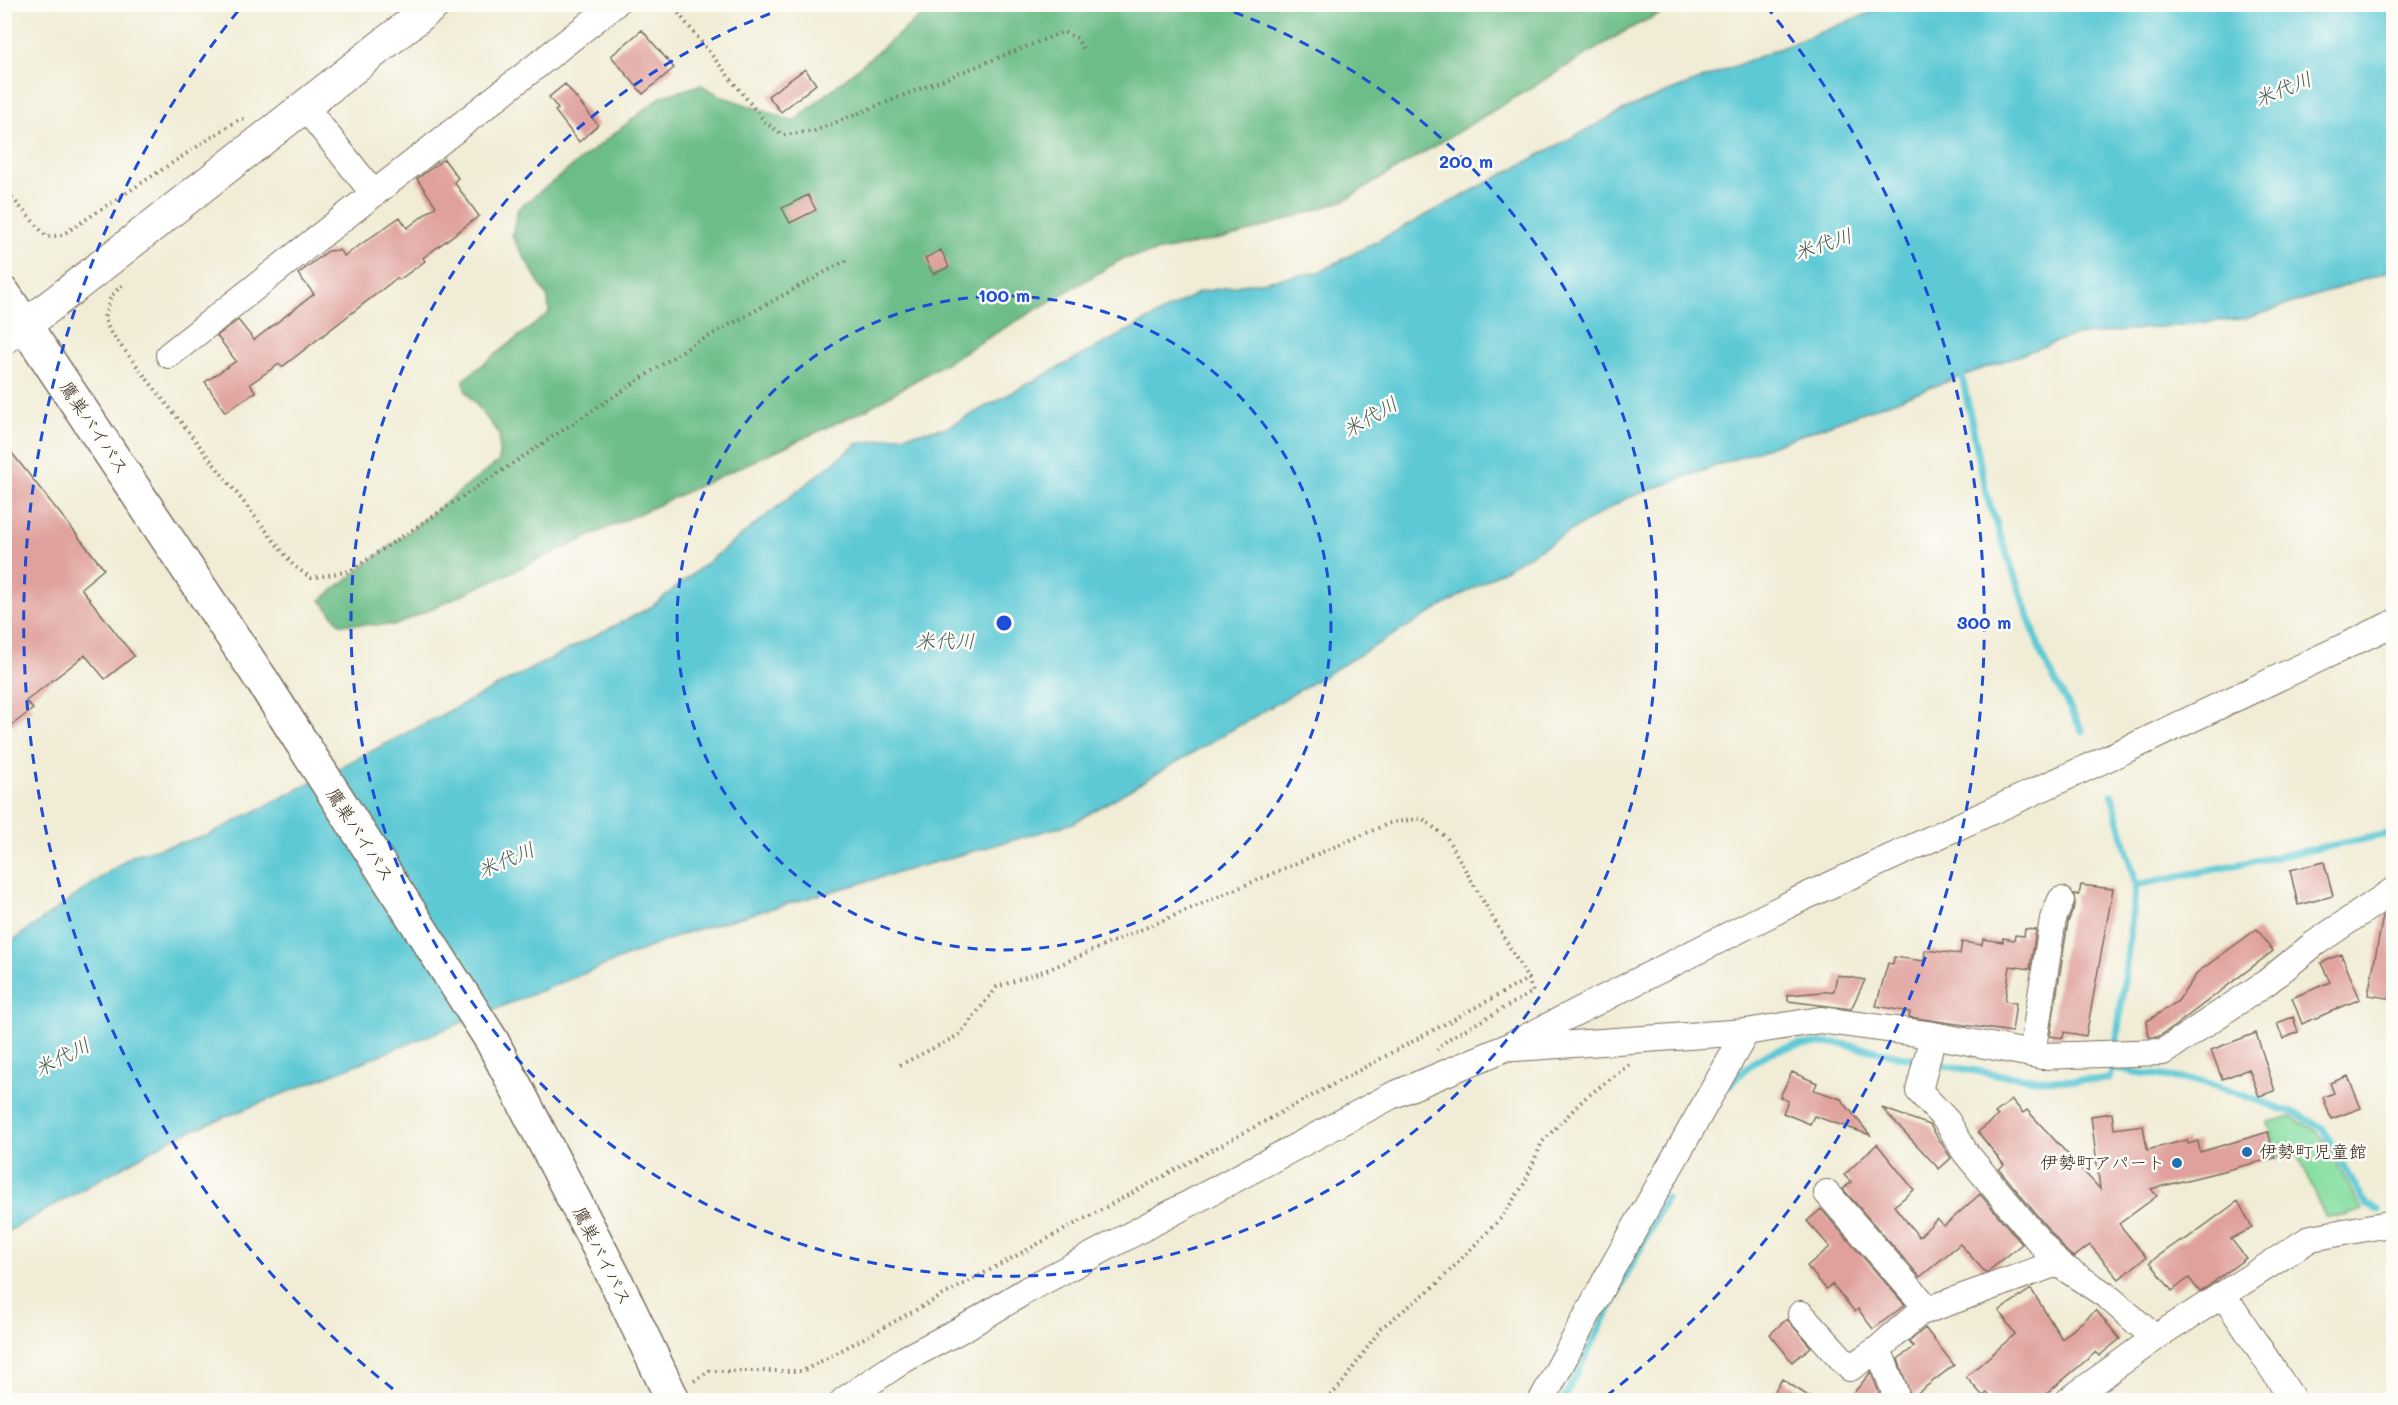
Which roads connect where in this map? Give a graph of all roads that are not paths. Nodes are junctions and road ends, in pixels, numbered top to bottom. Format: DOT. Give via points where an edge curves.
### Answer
graph roads {
  1 [pos="435,4"];
  2 [pos="615,4"];
  3 [pos="305,107"];
  4 [pos="374,194"];
  5 [pos="4,294"];
  6 [pos="15,333"];
  7 [pos="169,355"];
  8 [pos="2394,623"];
  9 [pos="2394,890"];
  10 [pos="2061,900"];
  11 [pos="1746,1032"];
  12 [pos="1930,1042"];
  13 [pos="1503,1049"];
  14 [pos="2032,1054"];
  15 [pos="1827,1193"];
  16 [pos="2394,1223"];
  17 [pos="2056,1263"];
  18 [pos="2223,1294"];
  19 [pos="1929,1310"];
  20 [pos="1801,1314"];
  21 [pos="2155,1338"];
  22 [pos="1878,1348"];
  23 [pos="682,1392"];
  24 [pos="844,1401"];
  25 [pos="1542,1401"];
  26 [pos="1893,1401"];
  27 [pos="2069,1401"];
  28 [pos="2293,1401"];
  1 -- 3 [label="street"];
  2 -- 4 [label="street"];
  3 -- 4 [label="street"];
  3 -- 6 [label="street"];
  4 -- 7 [label="street"];
  5 -- 6 [label="highway, 鷹巣バイパス"];
  6 -- 23 [label="highway, 鷹巣バイパス, bridge" via="263,682 492,1041 613,1275"];
  8 -- 13 [label="street" via="1802,898"];
  9 -- 14 [label="street" via="2163,1052"];
  10 -- 14 [label="street" via="2053,920"];
  11 -- 12 [label="street" via="1820,1020"];
  11 -- 13 [label="street"];
  11 -- 25 [label="street"];
  12 -- 14 [label="street"];
  12 -- 17 [label="street" via="1919,1091 1947,1121 1965,1152"];
  13 -- 24 [label="street" via="1391,1096 1299,1144 1027,1290 905,1359"];
  15 -- 19 [label="street"];
  16 -- 18 [label="street" via="2311,1238"];
  17 -- 19 [label="street"];
  17 -- 21 [label="street" via="2107,1296"];
  18 -- 21 [label="street"];
  18 -- 28 [label="street"];
  19 -- 22 [label="street" via="1919,1313"];
  20 -- 22 [label="street" via="1850,1368"];
  21 -- 27 [label="street"];
  22 -- 26 [label="street" via="1895,1392"];
}
